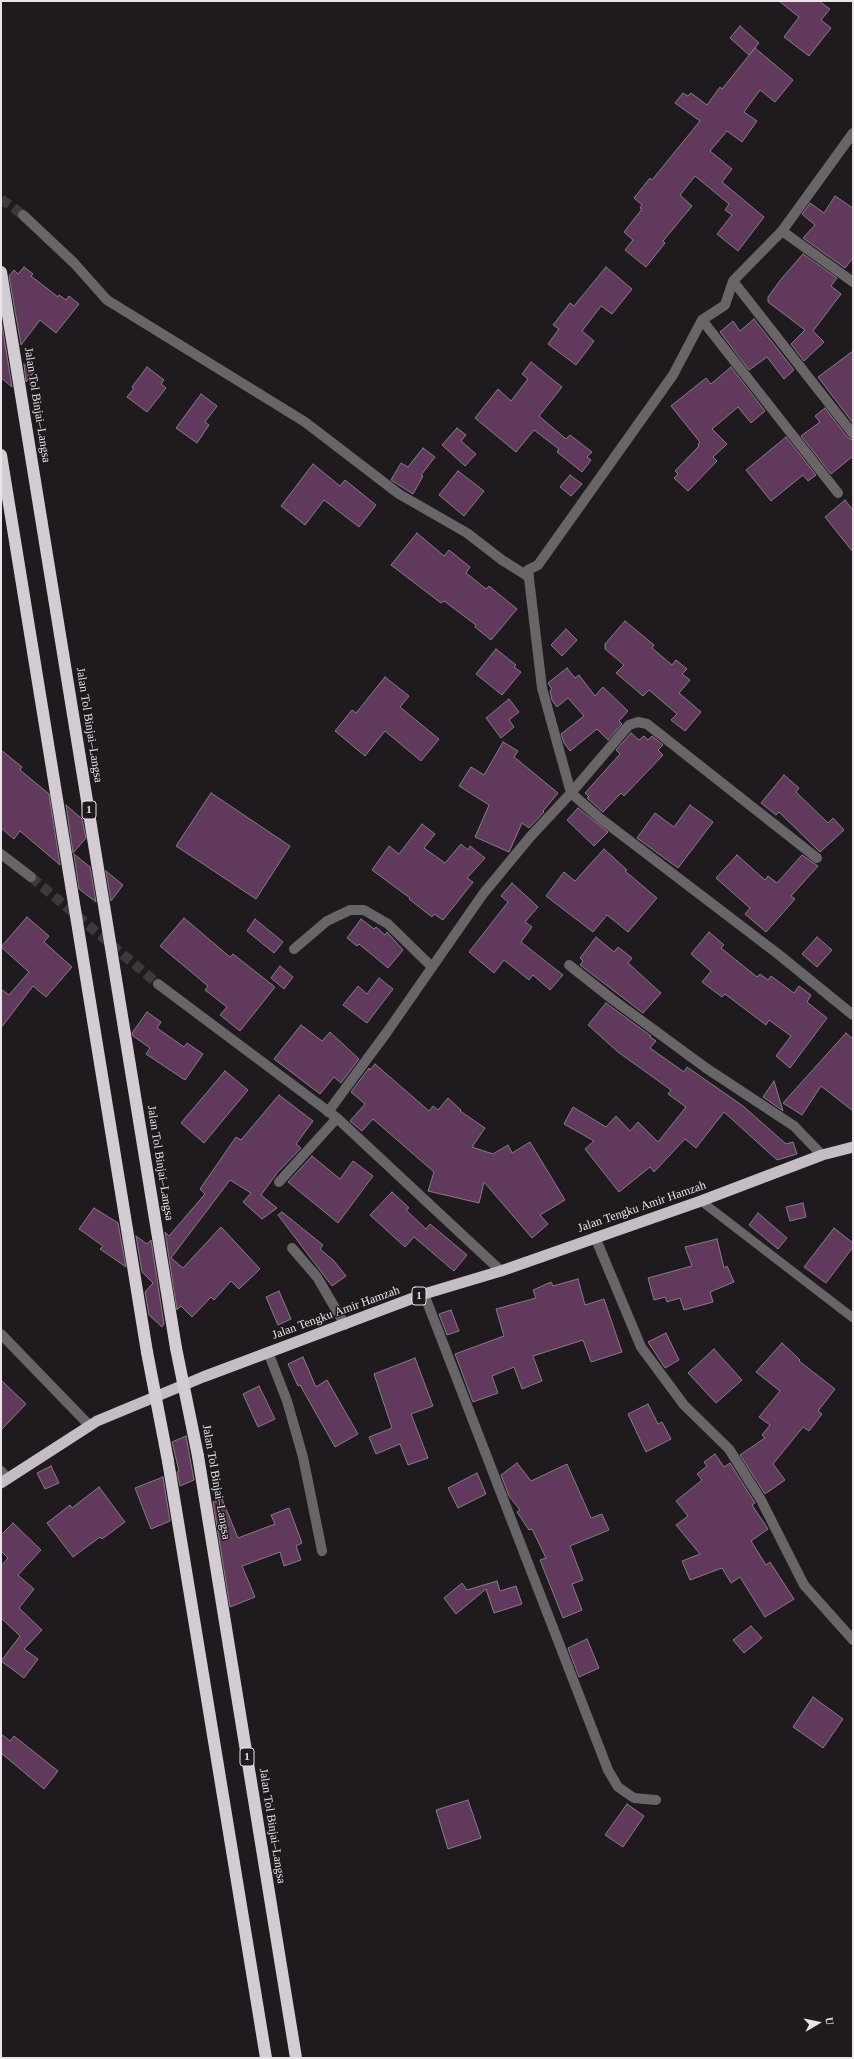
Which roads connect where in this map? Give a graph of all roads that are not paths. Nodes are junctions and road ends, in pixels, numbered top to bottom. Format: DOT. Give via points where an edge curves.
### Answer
graph roads {
  1 [pos="853,133"];
  2 [pos="23,215"];
  3 [pos="782,231"];
  4 [pos="1,272"];
  5 [pos="733,281"];
  6 [pos="853,282"];
  7 [pos="702,320"];
  8 [pos="853,434"];
  9 [pos="1,455"];
  10 [pos="838,493"];
  11 [pos="528,570"];
  12 [pos="571,793"];
  13 [pos="1,854"];
  14 [pos="817,858"];
  15 [pos="31,877"];
  16 [pos="294,949"];
  17 [pos="569,965"];
  18 [pos="432,967"];
  19 [pos="158,984"];
  20 [pos="853,1014"];
  21 [pos="328,1112"];
  22 [pos="337,1118"];
  23 [pos="853,1147"];
  24 [pos="822,1155"];
  25 [pos="279,1182"];
  26 [pos="701,1201"];
  27 [pos="595,1236"];
  28 [pos="292,1248"];
  29 [pos="501,1271"];
  30 [pos="424,1294"];
  31 [pos="853,1318"];
  32 [pos="345,1325"];
  33 [pos="1,1334"];
  34 [pos="268,1352"];
  35 [pos="89,1425"];
  36 [pos="3,1478"];
  37 [pos="322,1551"];
  38 [pos="853,1640"];
  39 [pos="656,1800"];
  40 [pos="266,2058"];
  41 [pos="296,2058"];
  1 -- 3 [label="street"];
  2 -- 11 [label="street" via="74,263 107,300 305,422 398,494 467,533 529,577"];
  3 -- 5 [label="street"];
  3 -- 6 [label="street"];
  4 -- 41 [label="highway, Jalan Tol Binjai–Langsa / 1, bridge" via="176,1348 198,1456"];
  5 -- 7 [label="street" via="725,305"];
  5 -- 8 [label="street"];
  7 -- 10 [label="street"];
  7 -- 11 [label="street" via="672,375 538,565"];
  9 -- 40 [label="highway, bridge"];
  11 -- 12 [label="street" via="542,688"];
  12 -- 14 [label="street" via="629,725 643,722"];
  12 -- 18 [label="street" via="530,837 483,894"];
  12 -- 20 [label="street"];
  13 -- 15 [label="street"];
  16 -- 18 [label="street" via="327,921 350,910 364,910 388,924"];
  17 -- 24 [label="street" via="706,1068 794,1126"];
  18 -- 21 [label="street"];
  19 -- 21 [label="street"];
  21 -- 22 [label="street"];
  22 -- 25 [label="street"];
  22 -- 29 [label="street"];
  23 -- 24 [label="highway, Jalan Tengku Amir Hamzah / 1"];
  24 -- 26 [label="highway, Jalan Tengku Amir Hamzah / 1"];
  26 -- 27 [label="highway, Jalan Tengku Amir Hamzah / 1"];
  26 -- 31 [label="lane"];
  27 -- 29 [label="highway, Jalan Tengku Amir Hamzah / 1"];
  27 -- 38 [label="street" via="641,1347 684,1405 730,1449 761,1500 804,1585"];
  28 -- 32 [label="street" via="317,1277"];
  29 -- 30 [label="highway, Jalan Tengku Amir Hamzah / 1"];
  30 -- 32 [label="highway, Jalan Tengku Amir Hamzah / 1"];
  30 -- 39 [label="street" via="608,1770 618,1787 634,1798"];
  32 -- 34 [label="highway, Jalan Tengku Amir Hamzah / 1"];
  33 -- 35 [label="street"];
  34 -- 35 [label="highway, Jalan Tengku Amir Hamzah / 1"];
  34 -- 37 [label="street" via="288,1401 303,1457"];
  35 -- 36 [label="highway, Jalan Tengku Amir Hamzah / 1"];
}
